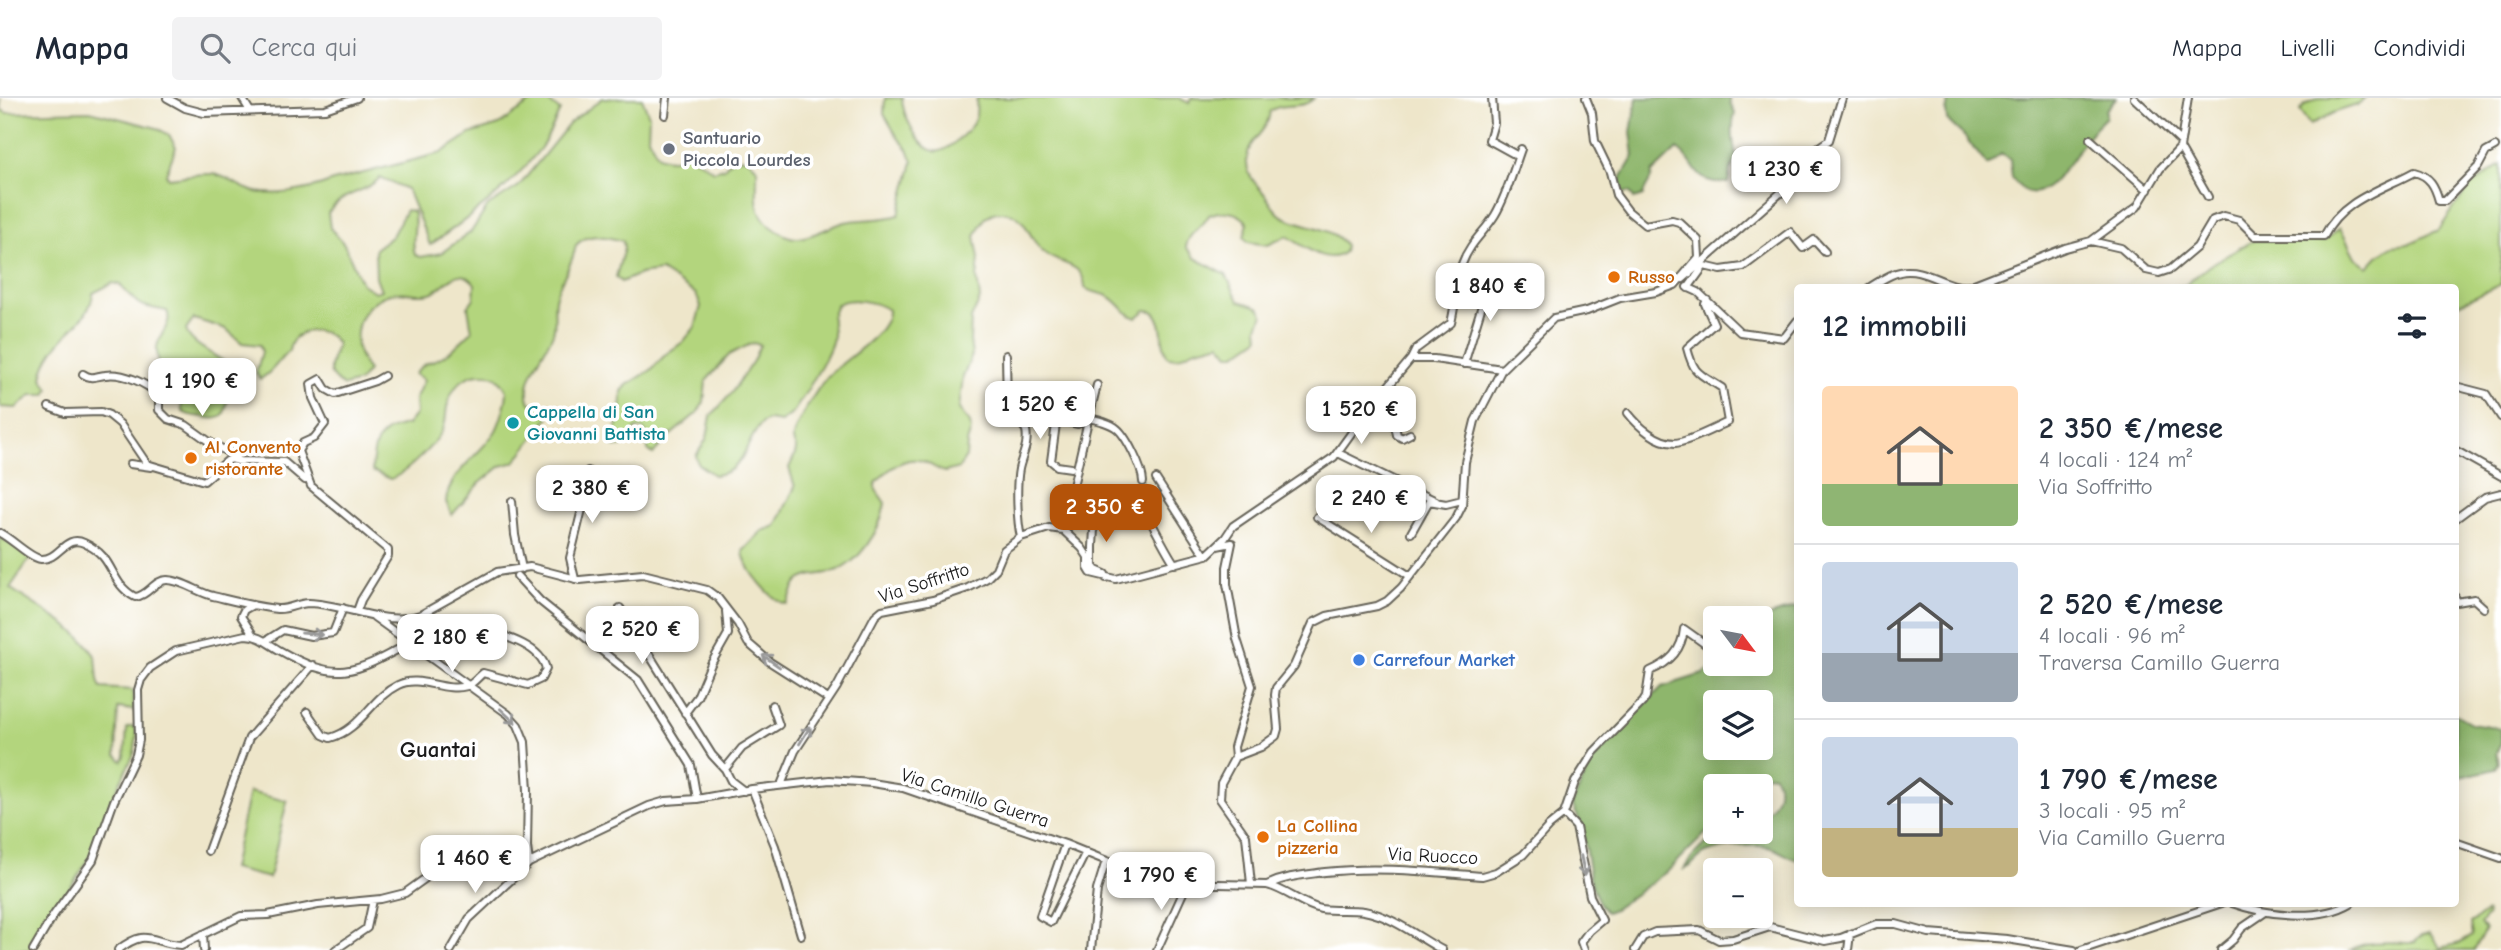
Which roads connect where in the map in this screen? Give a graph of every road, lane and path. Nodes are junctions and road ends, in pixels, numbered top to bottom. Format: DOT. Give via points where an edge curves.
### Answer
graph roads {
  1 [pos="167,98"];
  2 [pos="242,98"];
  3 [pos="357,98"];
  4 [pos="667,98"];
  5 [pos="1492,98"];
  6 [pos="1586,98"];
  7 [pos="1842,98"];
  8 [pos="2134,98"];
  9 [pos="2188,98"];
  10 [pos="347,100"];
  11 [pos="250,111"];
  12 [pos="666,115"];
  13 [pos="2090,139"];
  14 [pos="2181,145"];
  15 [pos="2495,147"];
  16 [pos="2148,190"];
  17 [pos="2207,197"];
  18 [pos="2091,241"];
  19 [pos="1825,252"];
  20 [pos="1496,274"];
  21 [pos="1680,281"];
  22 [pos="1876,284"];
  23 [pos="1954,284"];
  24 [pos="1974,284"];
  25 [pos="1688,288"];
  26 [pos="1707,300"];
  27 [pos="1794,325"];
  28 [pos="1006,355"];
  29 [pos="1411,359"];
  30 [pos="1464,364"];
  31 [pos="1502,369"];
  32 [pos="83,374"];
  33 [pos="384,376"];
  34 [pos="1097,385"];
  35 [pos="2459,387"];
  36 [pos="49,407"];
  37 [pos="1628,413"];
  38 [pos="2501,416"];
  39 [pos="1362,419"];
  40 [pos="1088,421"];
  41 [pos="1410,434"];
  42 [pos="2459,452"];
  43 [pos="1338,453"];
  44 [pos="238,461"];
  45 [pos="130,464"];
  46 [pos="157,467"];
  47 [pos="1070,468"];
  48 [pos="588,471"];
  49 [pos="2501,476"];
  50 [pos="1156,479"];
  51 [pos="1143,482"];
  52 [pos="1394,482"];
  53 [pos="311,486"];
  54 [pos="2501,493"];
  55 [pos="1462,500"];
  56 [pos="512,501"];
  57 [pos="1436,502"];
  58 [pos="1374,512"];
  59 [pos="2459,515"];
  60 [pos="1317,517"];
  61 [pos="1063,530"];
  62 [pos="0,533"];
  63 [pos="1411,533"];
  64 [pos="1021,537"];
  65 [pos="1216,547"];
  66 [pos="1205,555"];
  67 [pos="1175,564"];
  68 [pos="522,569"];
  69 [pos="517,576"];
  70 [pos="1410,576"];
  71 [pos="1106,578"];
  72 [pos="575,579"];
  73 [pos="2459,601"];
  74 [pos="253,605"];
  75 [pos="725,607"];
  76 [pos="2484,607"];
  77 [pos="343,608"];
  78 [pos="620,608"];
  79 [pos="357,611"];
  80 [pos="374,617"];
  81 [pos="466,624"];
  82 [pos="253,635"];
  83 [pos="267,640"];
  84 [pos="410,643"];
  85 [pos="1703,643"];
  86 [pos="313,665"];
  87 [pos="470,686"];
  88 [pos="828,699"];
  89 [pos="772,705"];
  90 [pos="307,712"];
  91 [pos="685,713"];
  92 [pos="1236,757"];
  93 [pos="725,769"];
  94 [pos="781,785"];
  95 [pos="748,790"];
  96 [pos="697,799"];
  97 [pos="1564,814"];
  98 [pos="2459,843"];
  99 [pos="1065,844"];
  100 [pos="208,851"];
  101 [pos="1086,852"];
  102 [pos="2501,858"];
  103 [pos="1106,861"];
  104 [pos="529,863"];
  105 [pos="520,871"];
  106 [pos="1187,884"];
  107 [pos="1251,884"];
  108 [pos="1267,885"];
  109 [pos="373,900"];
  110 [pos="2210,907"];
  111 [pos="2252,907"];
  112 [pos="2342,907"];
  113 [pos="2264,912"];
  114 [pos="203,934"];
  115 [pos="801,934"];
  116 [pos="1850,934"];
  117 [pos="33,950"];
  118 [pos="118,950"];
  119 [pos="204,950"];
  120 [pos="335,950"];
  121 [pos="451,950"];
  122 [pos="1091,950"];
  123 [pos="1157,950"];
  124 [pos="1442,950"];
  125 [pos="1584,950"];
  126 [pos="1635,950"];
  127 [pos="1847,950"];
  128 [pos="2074,950"];
  129 [pos="2081,950"];
  130 [pos="2221,950"];
  1 -- 11 [label="street" via="204,113"];
  2 -- 11 [label="street"];
  3 -- 10 [label="street"];
  4 -- 12 [label="street"];
  5 -- 29 [label="street" via="1494,123 1489,140 1519,153 1494,216 1463,262 1451,323 1416,349"];
  6 -- 21 [label="street" via="1595,141 1622,204 1645,225 1672,220 1699,240 1699,257"];
  7 -- 21 [label="street" via="1829,139 1797,162 1802,174"];
  8 -- 14 [label="street"];
  9 -- 14 [label="street"];
  10 -- 11 [label="street" via="325,109 292,106"];
  13 -- 16 [label="street"];
  14 -- 16 [label="street"];
  14 -- 17 [label="street"];
  15 -- 18 [label="street" via="2445,201 2439,201 2433,183 2414,172 2354,201 2331,221 2324,236 2255,236 2239,220 2224,216 2213,220 2197,247 2159,273 2146,270 2120,248"];
  16 -- 18 [label="street" via="2129,215"];
  18 -- 24 [label="street"];
  19 -- 25 [label="street" via="1814,240 1803,248 1790,232 1743,268 1704,266"];
  20 -- 30 [label="street"];
  21 -- 25 [label="street"];
  21 -- 31 [label="street" via="1667,289 1554,318"];
  22 -- 23 [label="street" via="1902,271"];
  25 -- 26 [label="street"];
  26 -- 27 [label="street" via="1735,329 1747,334 1784,338"];
  26 -- 37 [label="street" via="1714,324 1687,348 1696,372 1721,388 1728,422 1677,443 1638,427"];
  28 -- 64 [label="street" via="1007,406 1027,435 1019,477"];
  29 -- 30 [label="street"];
  29 -- 39 [label="street"];
  30 -- 31 [label="street"];
  31 -- 55 [label="street" via="1475,422"];
  32 -- 44 [label="street" via="93,378 106,374 144,384 159,395 163,416 186,425"];
  33 -- 53 [label="street" via="335,394 320,379 312,384 325,424 298,451"];
  34 -- 40 [label="street"];
  35 -- 38 [label="street" via="2486,394"];
  36 -- 46 [label="street" via="65,413 109,415 147,464"];
  39 -- 41 [label="street" via="1392,424 1402,438"];
  39 -- 43 [label="street"];
  40 -- 47 [label="street" via="1059,420 1056,424 1051,461"];
  40 -- 51 [label="street" via="1120,432 1141,469"];
  40 -- 61 [label="street"];
  42 -- 49 [label="street"];
  43 -- 52 [label="street"];
  43 -- 65 [label="street" via="1233,526"];
  44 -- 46 [label="street" via="227,461 204,481"];
  44 -- 53 [label="street" via="284,462"];
  45 -- 46 [label="street"];
  48 -- 72 [label="street" via="570,558"];
  50 -- 66 [label="street"];
  52 -- 57 [label="street"];
  52 -- 58 [label="street"];
  53 -- 79 [label="street" via="388,550"];
  54 -- 59 [label="street" via="2485,497"];
  55 -- 57 [label="street"];
  55 -- 70 [label="street" via="1456,518"];
  56 -- 68 [label="street"];
  57 -- 63 [label="street" via="1429,501"];
  60 -- 70 [label="street"];
  61 -- 64 [label="street" via="1049,528"];
  61 -- 71 [label="street" via="1086,552 1091,573"];
  62 -- 74 [label="street" via="33,557 44,559 70,541 82,542 107,559 120,586 135,597 167,580"];
  64 -- 88 [label="street, Via Soffritto" via="1004,550 987,578 968,588 882,610"];
  65 -- 66 [label="street"];
  65 -- 92 [label="street" via="1232,543 1227,584 1252,686 1234,747"];
  66 -- 67 [label="street"];
  67 -- 71 [label="street"];
  67 -- 71 [label="street" via="1137,500 1119,493 1103,494 1097,498 1105,504 1094,530 1093,566"];
  68 -- 72 [label="street"];
  68 -- 80 [label="street" via="496,572 420,615"];
  69 -- 96 [label="street" via="540,601 638,680 691,765"];
  70 -- 92 [label="street" via="1381,604 1313,623 1294,666 1276,688 1276,736"];
  72 -- 75 [label="street" via="643,575 707,590"];
  73 -- 76 [label="street" via="2474,599"];
  74 -- 77 [label="street" via="280,610 308,603"];
  74 -- 82 [label="street" via="241,616"];
  88 -- 75 [label="street, one-way" via="748,643"];
  75 -- 91 [label="street" via="728,634"];
  77 -- 79 [label="street"];
  83 -- 77 [label="street, one-way" via="283,630 311,636 333,633"];
  78 -- 91 [label="street"];
  79 -- 80 [label="street"];
  80 -- 84 [label="street"];
  81 -- 87 [label="street" via="531,648 542,658 545,669 541,680 533,684 483,673"];
  82 -- 83 [label="street"];
  82 -- 117 [label="street" via="176,651 141,680 136,755 93,860"];
  83 -- 86 [label="street"];
  84 -- 86 [label="street" via="358,670 343,673"];
  84 -- 87 [label="street"];
  85 -- 97 [label="street, Via Ruocco" via="1684,629 1674,656 1650,671 1643,702 1594,752"];
  86 -- 100 [label="street" via="249,738"];
  87 -- 90 [label="street" via="443,688 419,681 396,686 350,730 330,738"];
  87 -- 104 [label="street, one-way" via="508,714 523,734"];
  94 -- 88 [label="street, Via Soffritto, one-way"];
  89 -- 93 [label="street" via="779,725 742,748"];
  91 -- 93 [label="street"];
  92 -- 107 [label="street" via="1221,783 1220,799 1247,836"];
  93 -- 95 [label="street" via="731,781"];
  94 -- 95 [label="street, Via Camillo Guerra"];
  94 -- 99 [label="street, Via Camillo Guerra" via="830,780 904,788"];
  95 -- 96 [label="street, Via Camillo Guerra"];
  95 -- 115 [label="street" via="775,846"];
  96 -- 104 [label="street, Via Camillo Guerra" via="649,806"];
  97 -- 108 [label="street, Via Ruocco" via="1523,855 1482,876 1372,868 1298,875"];
  97 -- 125 [label="street, one-way" via="1576,827 1590,896 1602,919 1581,942"];
  98 -- 102 [label="street"];
  99 -- 101 [label="street, Via Camillo Guerra"];
  99 -- 101 [label="street" via="1040,916 1051,922"];
  101 -- 103 [label="street, Via Camillo Guerra"];
  103 -- 106 [label="street, Via Camillo Guerra" via="1155,881"];
  103 -- 122 [label="street" via="1097,890"];
  104 -- 105 [label="street, Via Camillo Guerra"];
  105 -- 109 [label="street" via="442,870 405,892"];
  105 -- 121 [label="street, Via Camillo Guerra" via="469,919"];
  106 -- 107 [label="street, Via Camillo Guerra"];
  106 -- 123 [label="street"];
  107 -- 108 [label="street, Via Camillo Guerra"];
  108 -- 124 [label="street" via="1321,909 1376,915"];
  109 -- 114 [label="street" via="241,916"];
  109 -- 120 [label="street" via="367,928"];
  110 -- 129 [label="street"];
  111 -- 113 [label="street"];
  112 -- 113 [label="street" via="2304,914"];
  113 -- 130 [label="street"];
  114 -- 118 [label="street" via="181,945 152,937 134,938"];
  114 -- 119 [label="street"];
  116 -- 126 [label="street" via="1825,940 1770,927 1719,940 1692,929 1648,933"];
  116 -- 127 [label="street"];
  116 -- 128 [label="street" via="1876,924 1896,924 1929,933"];
}
